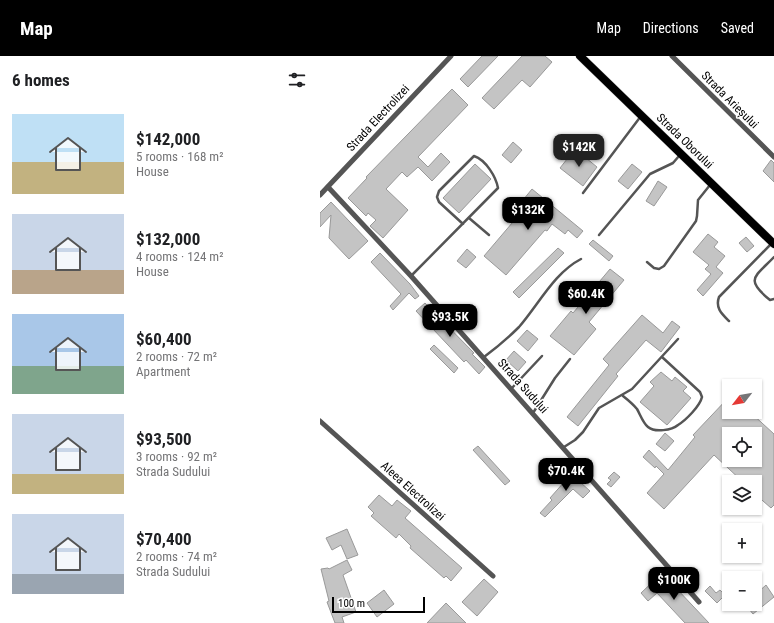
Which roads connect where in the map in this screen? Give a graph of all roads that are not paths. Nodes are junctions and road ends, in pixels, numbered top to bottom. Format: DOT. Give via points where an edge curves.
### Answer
graph roads {
  1 [pos="451,56"];
  2 [pos="580,56"];
  3 [pos="672,56"];
  4 [pos="641,116"];
  5 [pos="681,154"];
  6 [pos="774,157"];
  7 [pos="712,183"];
  8 [pos="328,187"];
  9 [pos="583,193"];
  10 [pos="320,195"];
  11 [pos="469,218"];
  12 [pos="463,224"];
  13 [pos="489,235"];
  14 [pos="599,235"];
  15 [pos="773,243"];
  16 [pos="774,257"];
  17 [pos="581,259"];
  18 [pos="647,262"];
  19 [pos="411,276"];
  20 [pos="774,299"];
  21 [pos="729,321"];
  22 [pos="678,339"];
  23 [pos="542,356"];
  24 [pos="483,357"];
  25 [pos="662,357"];
  26 [pos="570,359"];
  27 [pos="511,389"];
  28 [pos="623,396"];
  29 [pos="533,413"];
  30 [pos="320,421"];
  31 [pos="563,448"];
  32 [pos="493,576"];
  33 [pos="699,602"];
  1 -- 8 [label="street, Strada Electrolizei"];
  2 -- 4 [label="main road, Strada Oborului"];
  3 -- 6 [label="street, Strada Arieșului"];
  4 -- 5 [label="main road, Strada Oborului"];
  4 -- 9 [label="lane"];
  5 -- 7 [label="main road, Strada Oborului"];
  5 -- 14 [label="lane" via="673,162 650,174"];
  7 -- 15 [label="main road, Strada Oborului"];
  7 -- 18 [label="lane" via="698,200 696,221 664,266 654,268"];
  8 -- 10 [label="street, Strada Electrolizei"];
  8 -- 19 [label="street, Strada Sudului"];
  11 -- 12 [label="lane"];
  11 -- 12 [label="lane" via="498,188 493,173 474,156 439,191 438,196 439,202"];
  11 -- 13 [label="lane"];
  12 -- 19 [label="lane"];
  15 -- 21 [label="lane" via="719,297 719,310"];
  16 -- 20 [label="lane" via="754,279 754,286 770,300"];
  17 -- 24 [label="lane" via="563,272 519,326"];
  19 -- 24 [label="street, Strada Sudului"];
  22 -- 25 [label="lane"];
  23 -- 27 [label="lane"];
  24 -- 27 [label="street, Strada Sudului"];
  25 -- 28 [label="lane"];
  25 -- 28 [label="lane" via="700,392 702,397 701,402 678,426 653,430 648,427 636,407"];
  26 -- 29 [label="lane"];
  27 -- 29 [label="street, Strada Sudului"];
  28 -- 31 [label="lane" via="599,408 575,440"];
  29 -- 31 [label="street, Strada Sudului"];
  30 -- 32 [label="street, Aleea Electrolizei"];
  31 -- 33 [label="street, Strada Sudului"];
}
